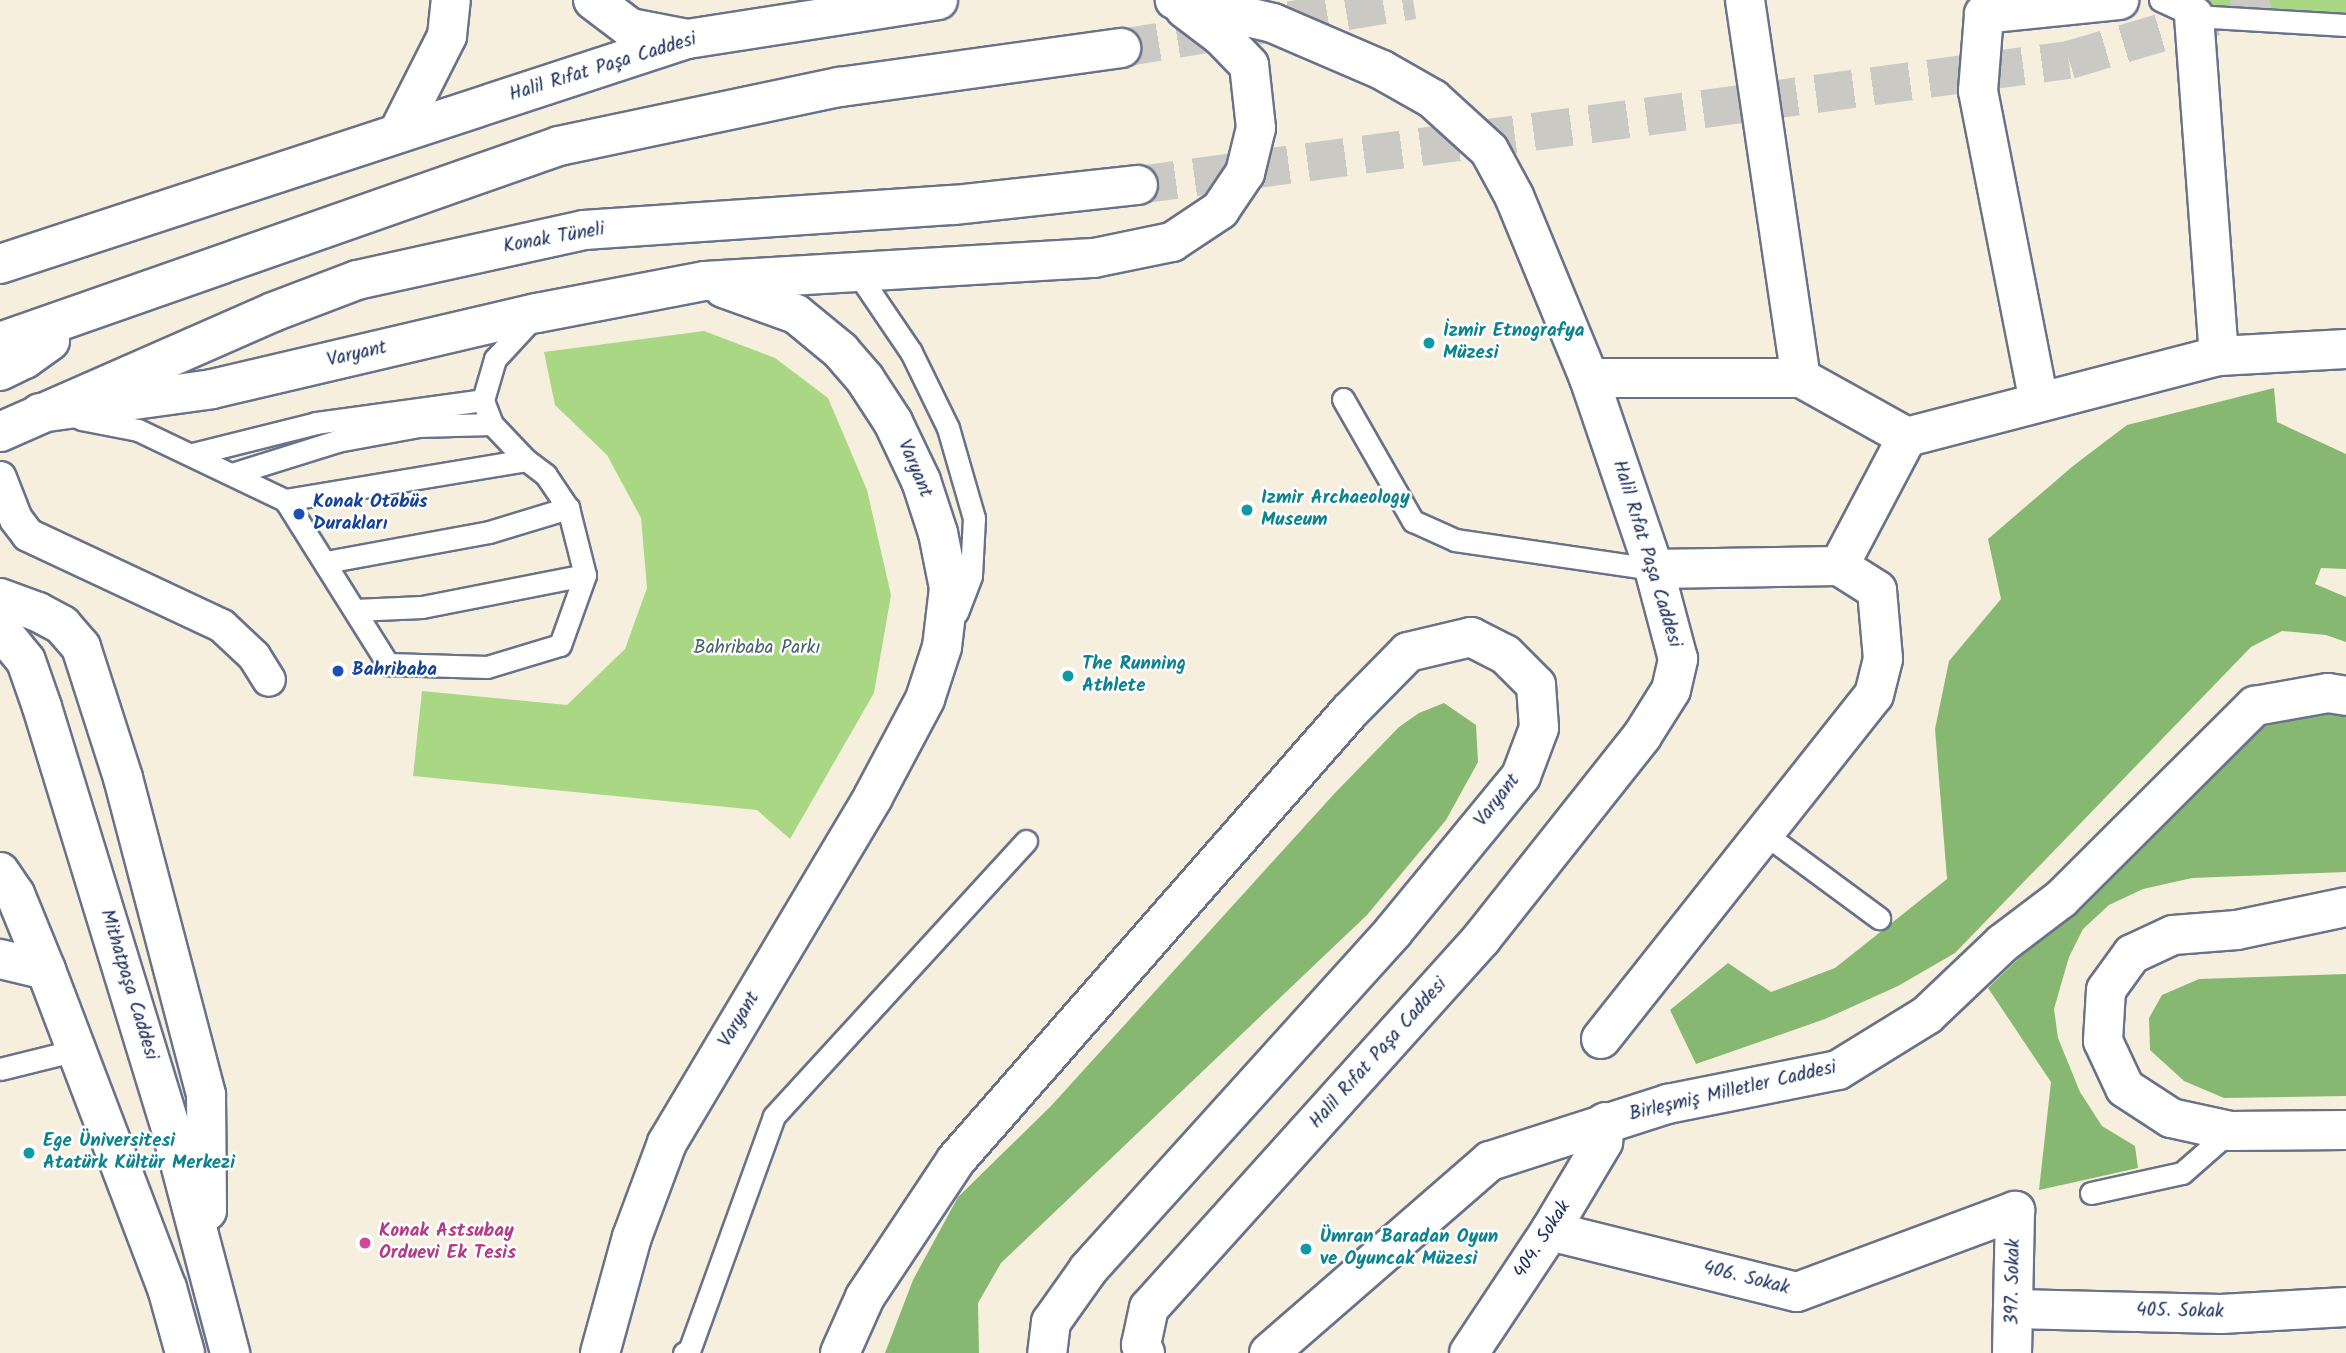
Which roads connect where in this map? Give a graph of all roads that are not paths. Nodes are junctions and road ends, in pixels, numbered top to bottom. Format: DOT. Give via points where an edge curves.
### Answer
graph roads {
  1 [pos="451,0"];
  2 [pos="593,0"];
  3 [pos="938,0"];
  4 [pos="1174,0"];
  5 [pos="1745,0"];
  6 [pos="2119,0"];
  7 [pos="2160,0"];
  8 [pos="2194,16"];
  9 [pos="2346,25"];
  10 [pos="687,39"];
  11 [pos="1121,48"];
  12 [pos="398,133"];
  13 [pos="1138,185"];
  14 [pos="0,264"];
  15 [pos="858,274"];
  16 [pos="705,281"];
  17 [pos="88,313"];
  18 [pos="537,313"];
  19 [pos="0,342"];
  20 [pos="2346,349"];
  21 [pos="2219,356"];
  22 [pos="0,371"];
  23 [pos="1588,378"];
  24 [pos="1801,378"];
  25 [pos="1343,399"];
  26 [pos="483,400"];
  27 [pos="2039,402"];
  28 [pos="40,413"];
  29 [pos="492,424"];
  30 [pos="0,432"];
  31 [pos="1907,437"];
  32 [pos="193,454"];
  33 [pos="526,460"];
  34 [pos="232,474"];
  35 [pos="0,478"];
  36 [pos="285,500"];
  37 [pos="568,508"];
  38 [pos="326,562"];
  39 [pos="1839,566"];
  40 [pos="1654,569"];
  41 [pos="585,575"];
  42 [pos="0,598"];
  43 [pos="355,610"];
  44 [pos="0,629"];
  45 [pos="942,647"];
  46 [pos="269,680"];
  47 [pos="2346,696"];
  48 [pos="1765,834"];
  49 [pos="1026,841"];
  50 [pos="0,872"];
  51 [pos="2346,907"];
  52 [pos="1878,918"];
  53 [pos="0,959"];
  54 [pos="46,970"];
  55 [pos="1601,1039"];
  56 [pos="77,1050"];
  57 [pos="0,1069"];
  58 [pos="1605,1122"];
  59 [pos="2346,1130"];
  60 [pos="2230,1131"];
  61 [pos="2091,1193"];
  62 [pos="2015,1211"];
  63 [pos="1550,1231"];
  64 [pos="206,1252"];
  65 [pos="2346,1307"];
  66 [pos="2014,1309"];
  67 [pos="185,1353"];
  68 [pos="230,1353"];
  69 [pos="600,1353"];
  70 [pos="684,1353"];
  71 [pos="841,1353"];
  72 [pos="1047,1353"];
  73 [pos="1145,1353"];
  74 [pos="1269,1353"];
  75 [pos="1469,1353"];
  76 [pos="2012,1353"];
  1 -- 12 [label="main road" via="447,36"];
  2 -- 10 [label="main road" via="630,28"];
  3 -- 10 [label="main road, Halil Rıfat Paşa Caddesi"];
  4 -- 15 [label="main road" via="1221,36 1249,65 1256,128 1245,173 1220,210 1172,243 1094,258 963,263"];
  4 -- 23 [label="main road, Halil Rıfat Paşa Caddesi" via="1273,23 1382,70 1443,107 1489,150 1514,197"];
  5 -- 24 [label="main road"];
  6 -- 27 [label="main road" via="1984,14 1978,91"];
  7 -- 8 [label="lane"];
  8 -- 9 [label="lane"];
  8 -- 21 [label="main road"];
  10 -- 12 [label="main road, Halil Rıfat Paşa Caddesi"];
  11 -- 17 [label="main road" via="840,87 559,146"];
  12 -- 14 [label="main road, Halil Rıfat Paşa Caddesi"];
  13 -- 28 [label="main road, Konak Tüneli" via="954,205 584,230 357,280"];
  15 -- 16 [label="main road"];
  15 -- 45 [label="lane" via="911,352 948,428 974,518 971,576"];
  16 -- 18 [label="main road, Varyant"];
  16 -- 45 [label="main road, Varyant" via="796,314 841,351 893,422 921,481 938,533 949,588"];
  17 -- 19 [label="main road"];
  17 -- 22 [label="main road" via="25,359"];
  18 -- 26 [label="lane" via="495,359"];
  18 -- 28 [label="main road, Varyant" via="212,389"];
  20 -- 21 [label="main road"];
  21 -- 27 [label="main road"];
  23 -- 24 [label="main road"];
  23 -- 40 [label="main road, Halil Rıfat Paşa Caddesi"];
  24 -- 31 [label="main road"];
  25 -- 40 [label="lane" via="1413,521 1455,540"];
  26 -- 29 [label="lane"];
  26 -- 32 [label="lane" via="316,423"];
  27 -- 31 [label="main road"];
  28 -- 30 [label="main road, Konak Tüneli"];
  28 -- 32 [label="lane" via="138,430"];
  29 -- 33 [label="lane"];
  29 -- 34 [label="lane" via="418,426 337,441"];
  31 -- 39 [label="main road"];
  32 -- 34 [label="lane"];
  33 -- 36 [label="lane"];
  33 -- 37 [label="lane" via="546,475"];
  34 -- 36 [label="lane"];
  35 -- 46 [label="street" via="16,519 28,535 222,626 254,656"];
  36 -- 38 [label="lane"];
  37 -- 38 [label="lane" via="489,532"];
  37 -- 41 [label="lane"];
  38 -- 43 [label="lane"];
  39 -- 40 [label="main road"];
  39 -- 48 [label="main road" via="1877,590 1883,659 1874,695"];
  40 -- 73 [label="main road, Halil Rıfat Paşa Caddesi" via="1678,659 1671,690 1642,736 1482,938 1149,1308 1141,1345"];
  41 -- 43 [label="lane" via="422,607"];
  41 -- 43 [label="lane" via="560,645 487,667 388,664"];
  42 -- 64 [label="main road" via="62,625 81,647 123,778 206,1095"];
  44 -- 64 [label="main road, Mithatpaşa Caddesi" via="26,662 42,707"];
  45 -- 69 [label="main road, Varyant" via="925,699 873,797 667,1143 632,1237"];
  47 -- 58 [label="main road, Birleşmiş Milletler Caddesi" via="2328,693 2255,706 2062,899 2003,943 1927,1016 1838,1070 1668,1104"];
  48 -- 52 [label="lane"];
  48 -- 55 [label="main road"];
  49 -- 70 [label="lane" via="774,1116 689,1351"];
  50 -- 54 [label="main road" via="15,894"];
  51 -- 60 [label="main road" via="2237,930 2173,935 2132,954 2106,990 2103,1041 2125,1088 2171,1118"];
  53 -- 54 [label="main road"];
  54 -- 56 [label="main road"];
  56 -- 57 [label="lane"];
  56 -- 67 [label="main road" via="167,1288"];
  58 -- 63 [label="main road, 404. Sokak" via="1603,1142"];
  58 -- 74 [label="main road, Birleşmiş Milletler Caddesi" via="1490,1161"];
  59 -- 60 [label="main road"];
  60 -- 61 [label="lane" via="2182,1173"];
  62 -- 63 [label="main road, 406. Sokak" via="1797,1292"];
  62 -- 66 [label="main road, 397. Sokak"];
  63 -- 75 [label="main road, 404. Sokak"];
  64 -- 68 [label="main road, Mithatpaşa Caddesi"];
  65 -- 66 [label="main road, 405. Sokak" via="2221,1314"];
  66 -- 76 [label="main road, 397. Sokak"];
  71 -- 72 [label="main road, Varyant" via="865,1297 957,1160 1349,712 1408,652 1471,637 1505,653 1536,685 1539,728 1521,776 1393,932 1088,1270 1051,1322"];
}
